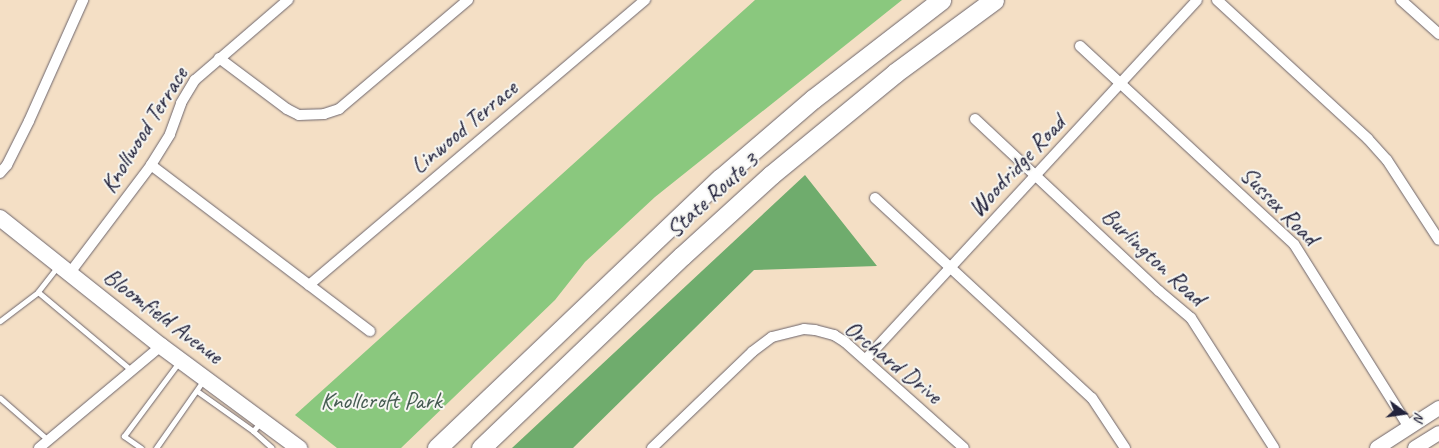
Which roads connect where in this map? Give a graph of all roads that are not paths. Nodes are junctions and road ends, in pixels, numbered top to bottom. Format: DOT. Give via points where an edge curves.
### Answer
graph roads {
  1 [pos="83,0"];
  2 [pos="288,0"];
  3 [pos="468,0"];
  4 [pos="646,0"];
  5 [pos="941,0"];
  6 [pos="994,0"];
  7 [pos="1197,0"];
  8 [pos="1217,0"];
  9 [pos="1401,0"];
  10 [pos="1439,34"];
  11 [pos="1080,46"];
  12 [pos="219,58"];
  13 [pos="1120,84"];
  14 [pos="975,119"];
  15 [pos="151,165"];
  16 [pos="0,173"];
  17 [pos="1036,175"];
  18 [pos="875,198"];
  19 [pos="741,202"];
  20 [pos="0,218"];
  21 [pos="1439,240"];
  22 [pos="950,268"];
  23 [pos="64,270"];
  24 [pos="309,285"];
  25 [pos="38,292"];
  26 [pos="0,321"];
  27 [pos="370,331"];
  28 [pos="161,346"];
  29 [pos="181,360"];
  30 [pos="866,360"];
  31 [pos="131,370"];
  32 [pos="201,384"];
  33 [pos="0,398"];
  34 [pos="1439,408"];
  35 [pos="257,425"];
  36 [pos="1409,427"];
  37 [pos="1439,433"];
  38 [pos="48,440"];
  39 [pos="39,448"];
  40 [pos="141,448"];
  41 [pos="156,448"];
  42 [pos="272,448"];
  43 [pos="299,448"];
  44 [pos="436,448"];
  45 [pos="481,448"];
  46 [pos="500,448"];
  47 [pos="652,448"];
  48 [pos="964,448"];
  49 [pos="1125,448"];
  50 [pos="1274,448"];
  51 [pos="1377,448"];
  52 [pos="1414,448"];
  1 -- 16 [label="street" via="8,165"];
  2 -- 12 [label="street, Knollwood Terrace"];
  3 -- 12 [label="street" via="339,109 324,114 299,115 287,109"];
  4 -- 24 [label="street, Linwood Terrace"];
  5 -- 44 [label="highway, State Route 3" via="813,99 721,178"];
  6 -- 19 [label="highway, State Route 3" via="857,103"];
  7 -- 13 [label="street, Woodridge Road"];
  8 -- 21 [label="street" via="1368,139 1387,160"];
  9 -- 10 [label="street"];
  11 -- 13 [label="street, Sussex Road"];
  12 -- 15 [label="street, Knollwood Terrace" via="188,90 170,134"];
  13 -- 17 [label="street, Woodridge Road"];
  13 -- 36 [label="street, Sussex Road" via="1294,244"];
  14 -- 17 [label="street, Burlington Road"];
  15 -- 23 [label="street, Knollwood Terrace"];
  15 -- 24 [label="street"];
  17 -- 22 [label="street, Woodridge Road"];
  17 -- 50 [label="street, Burlington Road" via="1191,318"];
  18 -- 22 [label="street"];
  19 -- 45 [label="highway, State Route 3"];
  19 -- 46 [label="highway" via="596,356"];
  20 -- 23 [label="main road, Bloomfield Avenue"];
  22 -- 30 [label="street, Woodridge Road"];
  22 -- 49 [label="street" via="1092,398"];
  23 -- 25 [label="lane"];
  23 -- 28 [label="main road, Bloomfield Avenue"];
  24 -- 27 [label="street"];
  25 -- 26 [label="lane"];
  25 -- 31 [label="lane"];
  28 -- 29 [label="main road, Bloomfield Avenue"];
  28 -- 31 [label="street"];
  29 -- 32 [label="main road, Bloomfield Avenue"];
  29 -- 40 [label="lane" via="124,436"];
  30 -- 47 [label="street, Orchard Drive" via="840,338 815,330 793,331 772,337 752,352"];
  30 -- 48 [label="street, Orchard Drive"];
  31 -- 38 [label="street"];
  32 -- 35 [label="main road, Bloomfield Avenue"];
  32 -- 41 [label="lane"];
  33 -- 38 [label="lane"];
  34 -- 36 [label="main road"];
  35 -- 42 [label="lane"];
  35 -- 43 [label="main road, Bloomfield Avenue"];
  36 -- 51 [label="main road"];
  36 -- 52 [label="main road"];
  37 -- 52 [label="main road"];
  38 -- 39 [label="street"];
}
